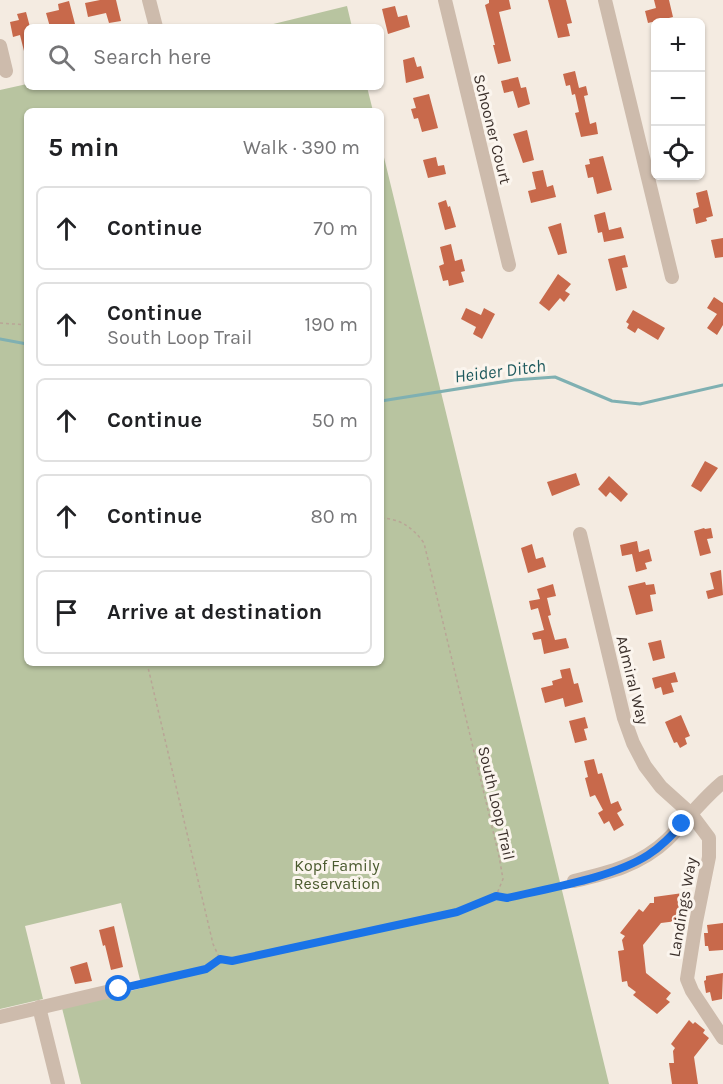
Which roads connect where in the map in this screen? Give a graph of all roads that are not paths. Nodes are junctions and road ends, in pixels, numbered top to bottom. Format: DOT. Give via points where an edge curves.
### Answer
graph roads {
  1 [pos="149,0"];
  2 [pos="445,0"];
  3 [pos="605,0"];
  4 [pos="155,24"];
  5 [pos="0,46"];
  6 [pos="6,71"];
  7 [pos="509,265"];
  8 [pos="672,277"];
  9 [pos="580,534"];
  10 [pos="723,782"];
  11 [pos="691,814"];
  12 [pos="574,881"];
  13 [pos="119,989"];
  14 [pos="39,1007"];
  15 [pos="0,1017"];
  16 [pos="723,1038"];
  17 [pos="58,1084"];
  1 -- 4 [label="street"];
  2 -- 7 [label="street, Schooner Court"];
  3 -- 8 [label="street"];
  5 -- 6 [label="street"];
  9 -- 11 [label="street, Admiral Way" via="633,743 653,777"];
  10 -- 11 [label="street"];
  11 -- 12 [label="street" via="667,840 639,861"];
  11 -- 16 [label="street, Landings Way" via="707,833 710,846 687,979"];
  13 -- 14 [label="street"];
  14 -- 15 [label="street"];
  14 -- 17 [label="street"];
}
